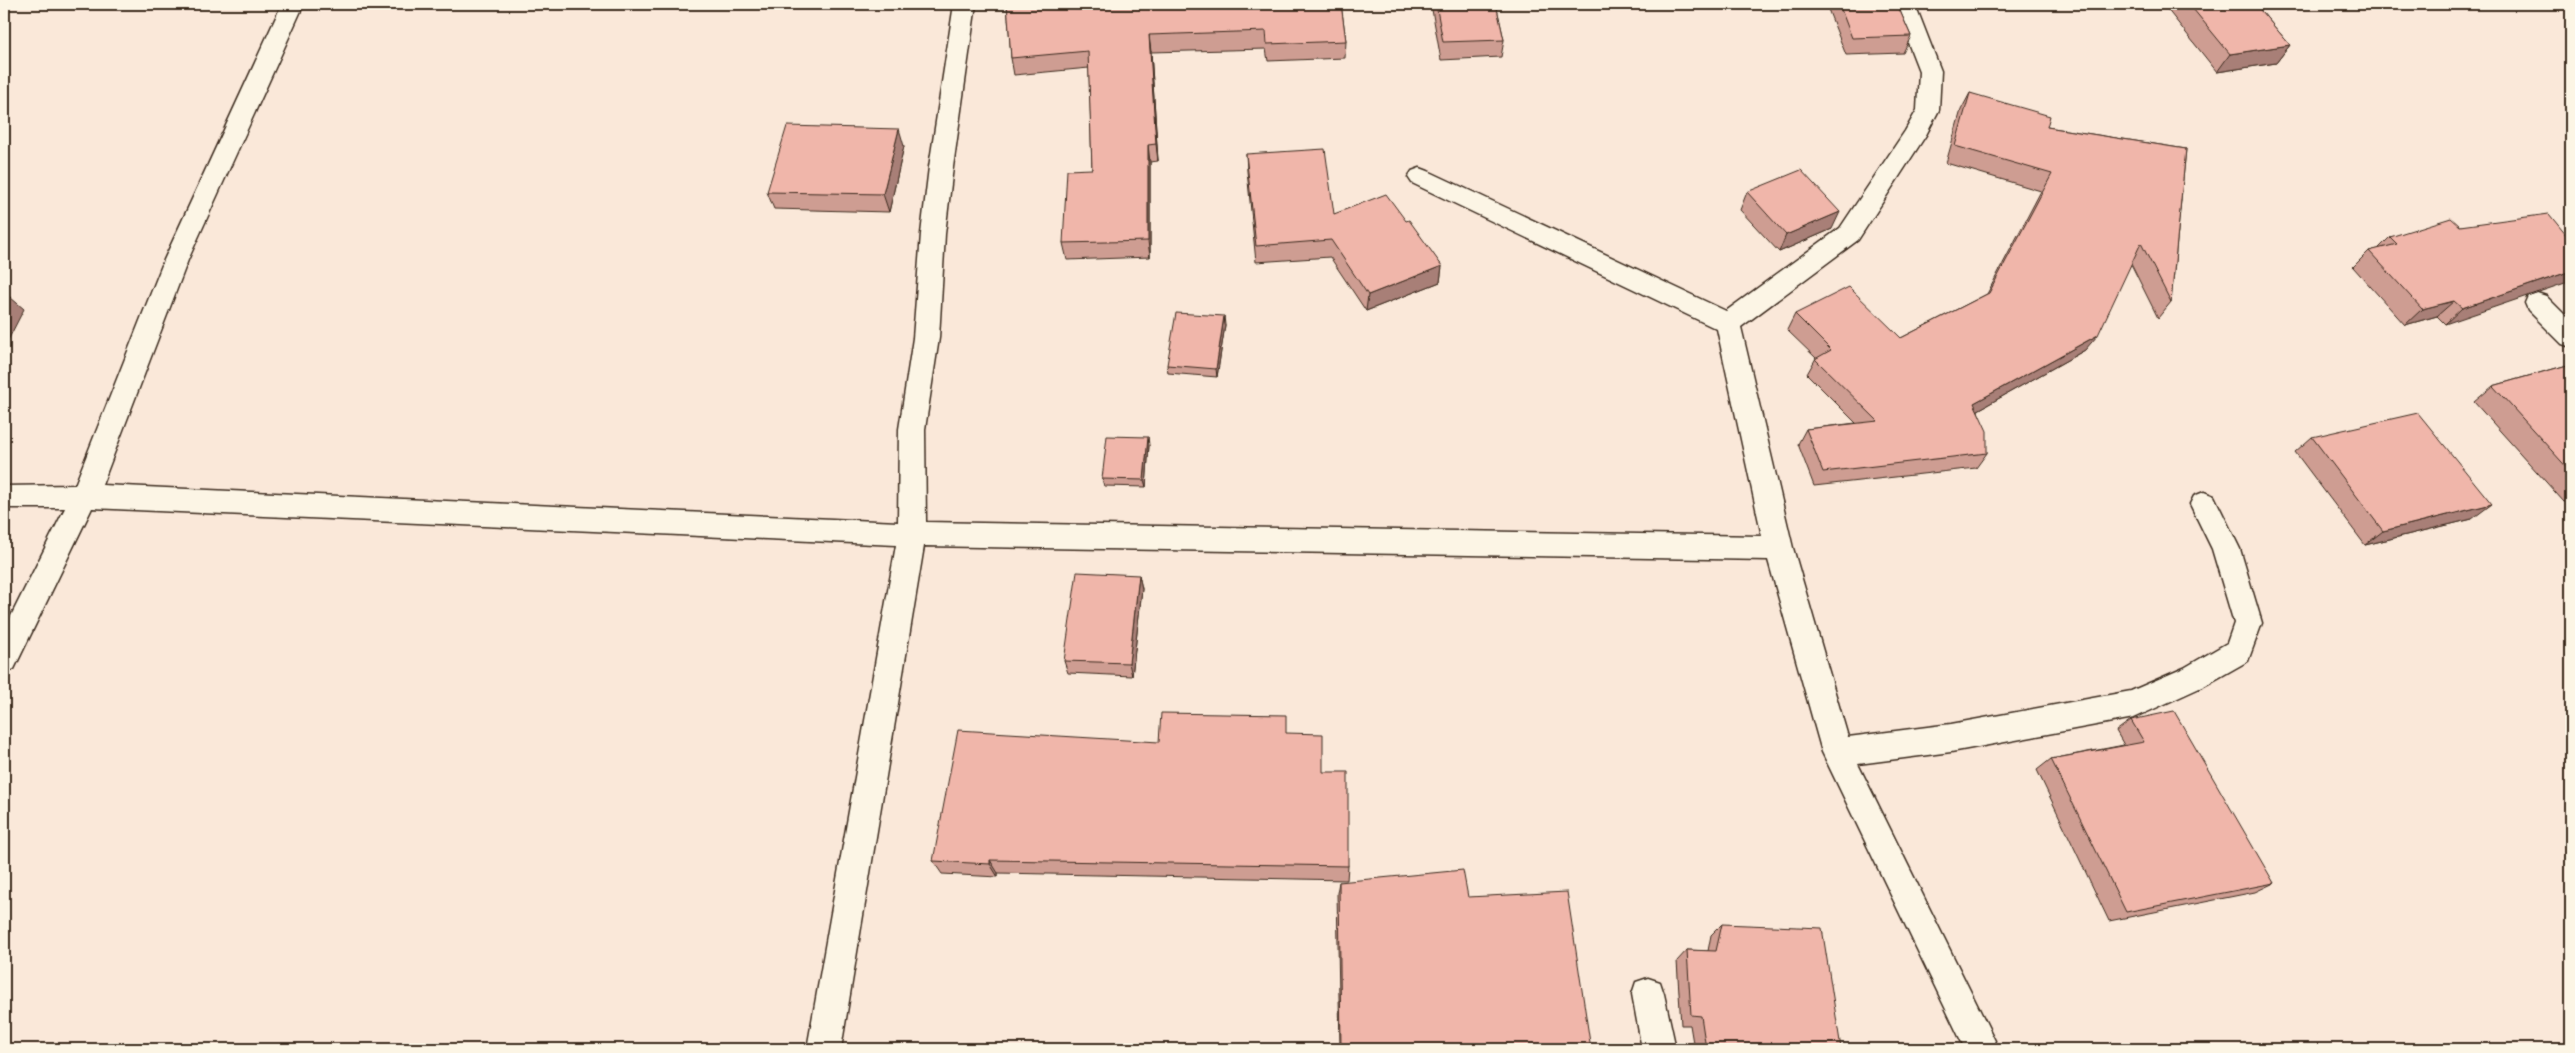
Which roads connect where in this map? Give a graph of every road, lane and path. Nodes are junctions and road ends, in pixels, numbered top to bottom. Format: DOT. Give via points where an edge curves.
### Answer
graph roads {
  1 [pos="293,4"];
  2 [pos="965,4"];
  3 [pos="1904,4"];
  4 [pos="1420,177"];
  5 [pos="2537,304"];
  6 [pos="1728,323"];
  7 [pos="2571,337"];
  8 [pos="84,496"];
  9 [pos="4,497"];
  10 [pos="2204,504"];
  11 [pos="912,534"];
  12 [pos="1779,548"];
  13 [pos="4,660"];
  14 [pos="1837,752"];
  15 [pos="1648,994"];
  16 [pos="824,1049"];
  17 [pos="1659,1049"];
  18 [pos="1982,1049"];
  1 -- 8 [label="street" via="176,260"];
  2 -- 11 [label="street" via="939,186 926,338 912,429"];
  3 -- 6 [label="street" via="1930,71 1928,110 1915,135 1849,234"];
  4 -- 6 [label="street"];
  5 -- 7 [label="street"];
  6 -- 12 [label="street"];
  8 -- 9 [label="street"];
  8 -- 11 [label="street"];
  8 -- 13 [label="street"];
  10 -- 14 [label="street" via="2226,549 2248,622 2238,652 2194,677 2134,704 1951,738"];
  11 -- 12 [label="street"];
  11 -- 16 [label="street"];
  12 -- 14 [label="street"];
  14 -- 18 [label="street"];
  15 -- 17 [label="street"];
}
